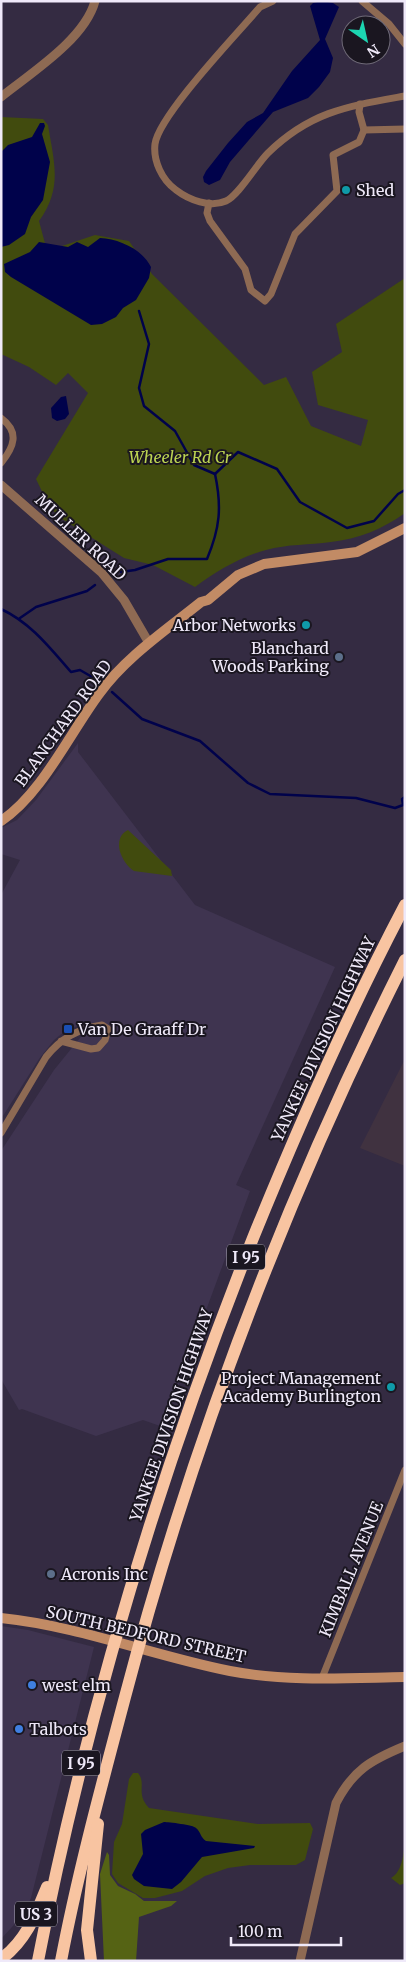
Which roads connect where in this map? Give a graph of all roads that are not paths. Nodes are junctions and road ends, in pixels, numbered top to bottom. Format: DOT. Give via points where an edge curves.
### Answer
graph roads {
  1 [pos="95,1"];
  2 [pos="273,1"];
  3 [pos="362,1"];
  4 [pos="405,44"];
  5 [pos="405,96"];
  6 [pos="1,97"];
  7 [pos="360,104"];
  8 [pos="405,129"];
  9 [pos="364,130"];
  10 [pos="209,203"];
  11 [pos="1,418"];
  12 [pos="1,463"];
  13 [pos="1,485"];
  14 [pos="405,528"];
  15 [pos="149,643"];
  16 [pos="1,821"];
  17 [pos="405,905"];
  18 [pos="405,960"];
  19 [pos="61,1041"];
  20 [pos="1,1133"];
  21 [pos="405,1470"];
  22 [pos="1,1618"];
  23 [pos="405,1677"];
  24 [pos="322,1678"];
  25 [pos="405,1746"];
  26 [pos="105,1774"];
  27 [pos="58,1862"];
  28 [pos="1,1959"];
  29 [pos="38,1961"];
  30 [pos="61,1961"];
  31 [pos="91,1961"];
  32 [pos="300,1961"];
  1 -- 6 [label="street" via="78,32"];
  2 -- 10 [label="street" via="260,6 159,132 156,154 162,176 180,193"];
  3 -- 4 [label="street" via="389,24"];
  5 -- 7 [label="street"];
  7 -- 9 [label="street"];
  7 -- 10 [label="street" via="331,112 301,127 268,154 234,195"];
  8 -- 9 [label="street"];
  9 -- 10 [label="street" via="360,142 333,155 337,191 295,234 271,294 265,301 251,290 245,268 210,221 207,213"];
  11 -- 12 [label="street" via="13,430 15,438"];
  13 -- 15 [label="street, MULLER ROAD" via="100,572 124,600"];
  14 -- 15 [label="main road, BLANCHARD ROAD" via="357,552 278,561 250,569 208,600 200,602"];
  15 -- 16 [label="main road, BLANCHARD ROAD" via="106,684 28,796"];
  17 -- 27 [label="highway, YANKEE DIVISION HIGHWAY / I 95" via="312,1098 231,1294 171,1460 119,1623"];
  18 -- 26 [label="highway, I 95" via="337,1104 243,1331 203,1441 144,1628"];
  19 -- 19 [label="street" via="98,1048 108,1029 102,1025 85,1028"];
  19 -- 20 [label="street" via="46,1057"];
  21 -- 24 [label="street, KIMBALL AVENUE"];
  22 -- 24 [label="main road, SOUTH BEDFORD STREET" via="74,1631 232,1671"];
  23 -- 24 [label="main road, SOUTH BEDFORD STREET"];
  25 -- 32 [label="street" via="365,1764 348,1782 336,1803"];
  26 -- 30 [label="highway, I 95" via="74,1894"];
  26 -- 31 [label="highway" via="88,1916"];
  27 -- 28 [label="highway, US 3" via="30,1927"];
  27 -- 29 [label="highway, YANKEE DIVISION HIGHWAY / I 95"];
}
